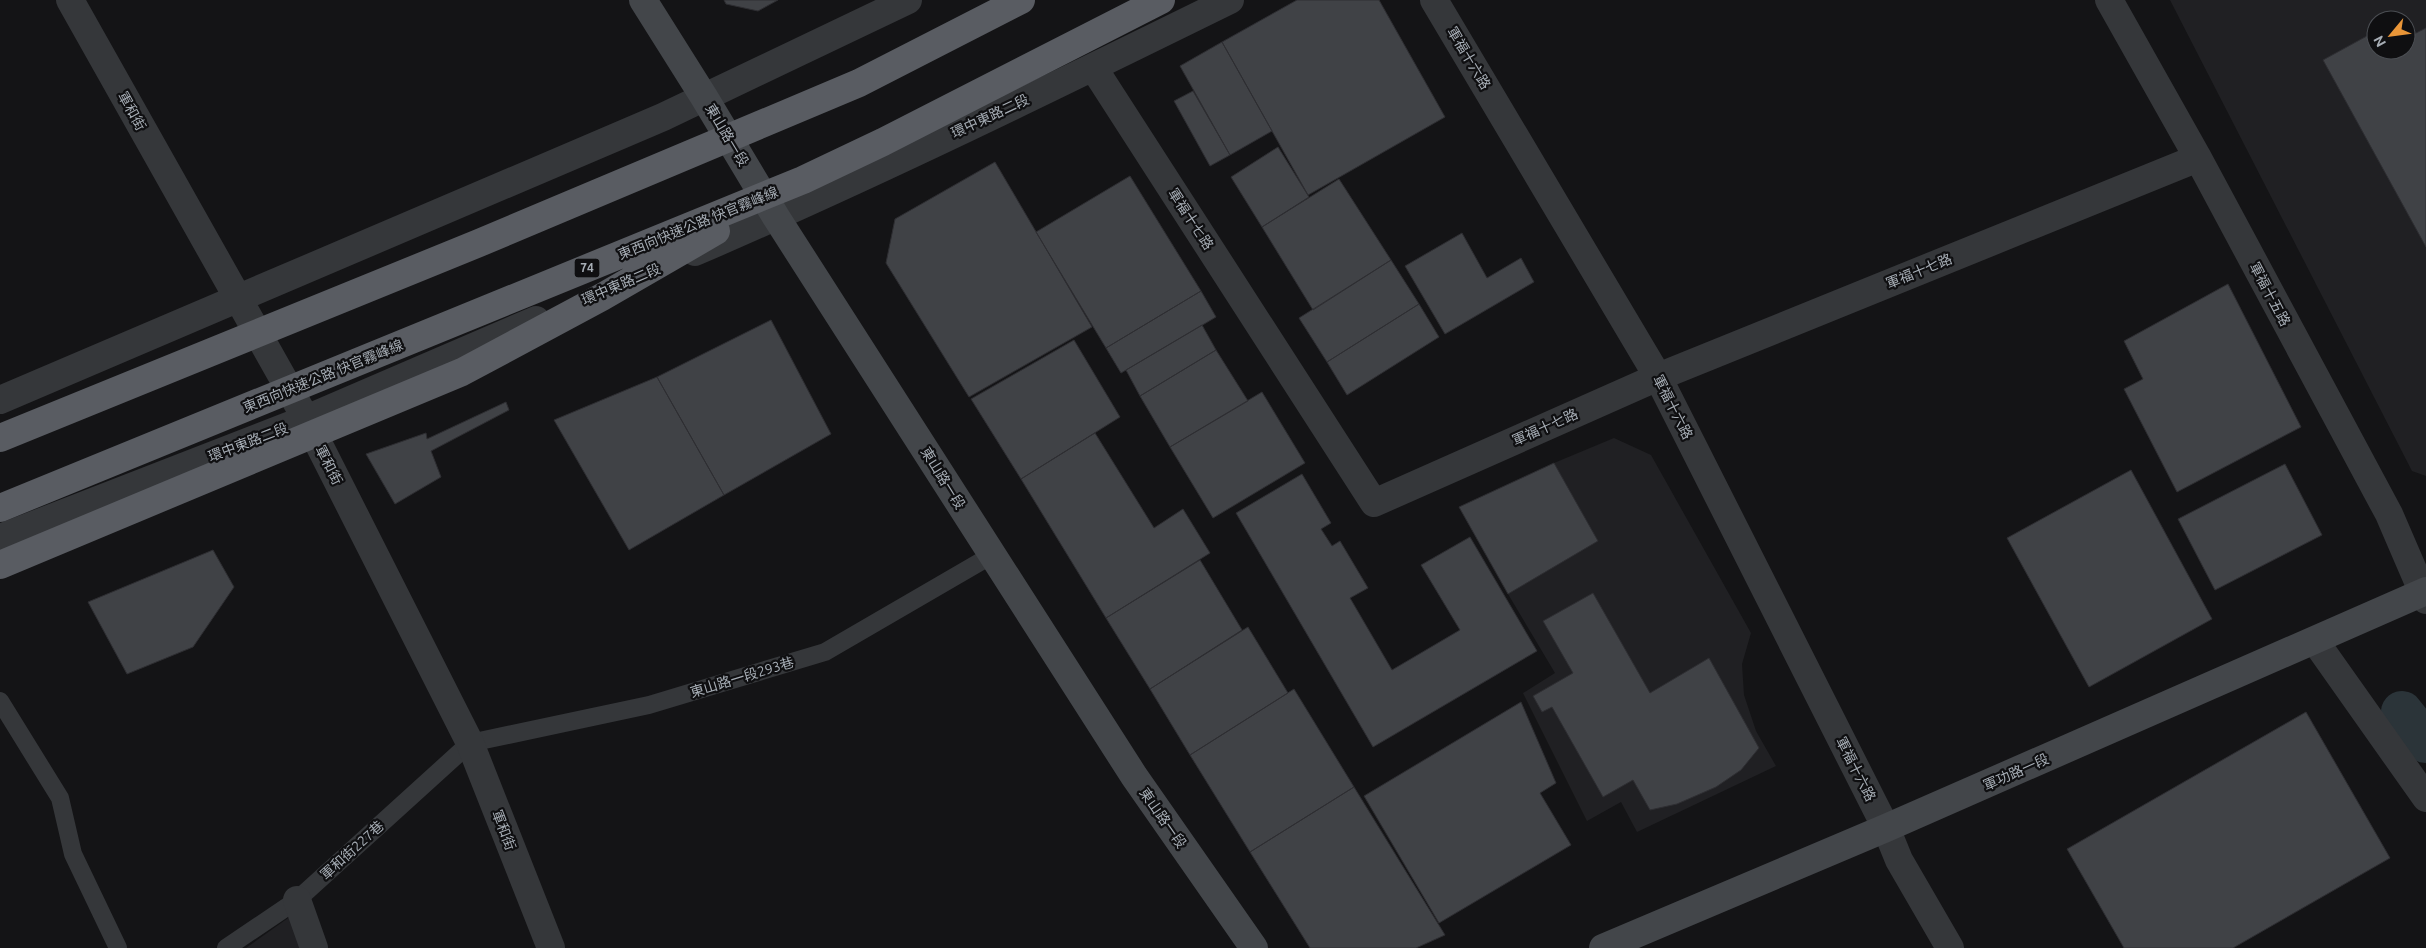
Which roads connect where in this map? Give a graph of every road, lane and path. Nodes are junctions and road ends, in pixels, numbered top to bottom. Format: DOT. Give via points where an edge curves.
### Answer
graph roads {
  1 [pos="70,0"];
  2 [pos="643,0"];
  3 [pos="908,0"];
  4 [pos="1021,0"];
  5 [pos="1161,0"];
  6 [pos="1230,0"];
  7 [pos="1434,0"];
  8 [pos="2109,0"];
  9 [pos="1093,67"];
  10 [pos="704,97"];
  11 [pos="2198,158"];
  12 [pos="803,180"];
  13 [pos="776,217"];
  14 [pos="238,297"];
  15 [pos="1658,378"];
  16 [pos="0,400"];
  17 [pos="306,420"];
  18 [pos="0,438"];
  19 [pos="0,508"];
  20 [pos="0,538"];
  21 [pos="992,555"];
  22 [pos="0,565"];
  23 [pos="2424,595"];
  24 [pos="2315,641"];
  25 [pos="0,701"];
  26 [pos="470,743"];
  27 [pos="2426,798"];
  28 [pos="1886,828"];
  29 [pos="297,900"];
  30 [pos="118,948"];
  31 [pos="226,948"];
  32 [pos="314,948"];
  33 [pos="551,948"];
  34 [pos="1254,948"];
  35 [pos="1603,948"];
  36 [pos="1950,948"];
  1 -- 14 [label="street, 軍和街"];
  2 -- 10 [label="main road, 東山路一段"];
  3 -- 10 [label="street"];
  4 -- 18 [label="highway, bridge" via="850,87 479,243"];
  5 -- 12 [label="highway, 東西向快速公路 快官霧峰線 / 74, bridge"];
  6 -- 9 [label="street, 環中東路二段"];
  7 -- 15 [label="street, 軍福十六路"];
  8 -- 11 [label="street, 軍福十五路"];
  9 -- 13 [label="street, 環中東路二段"];
  9 -- 15 [label="street, 軍福十七路" via="1374,503"];
  10 -- 13 [label="main road, 東山路一段"];
  10 -- 14 [label="street" via="664,117"];
  11 -- 15 [label="street, 軍福十七路"];
  11 -- 23 [label="street, 軍福十五路" via="2389,514"];
  12 -- 19 [label="highway, 東西向快速公路 快官霧峰線 / 74, bridge"];
  12 -- 22 [label="highway, 74, bridge" via="602,297 462,372"];
  13 -- 17 [label="street, 環中東路二段"];
  13 -- 21 [label="main road, 東山路一段"];
  14 -- 16 [label="street"];
  14 -- 17 [label="street, 軍和街"];
  15 -- 28 [label="street, 軍福十六路"];
  17 -- 20 [label="street, 環中東路二段"];
  17 -- 26 [label="street, 軍和街"];
  21 -- 26 [label="lane, 東山路一段293巷" via="825,652 649,705"];
  21 -- 34 [label="main road, 東山路一段" via="1134,776"];
  23 -- 24 [label="main road, 軍功路一段"];
  24 -- 27 [label="street"];
  24 -- 28 [label="main road, 軍功路一段"];
  25 -- 30 [label="lane" via="60,798 73,854"];
  26 -- 29 [label="lane, 軍和街227巷"];
  26 -- 33 [label="street, 軍和街"];
  28 -- 35 [label="main road, 軍功路一段"];
  28 -- 36 [label="street, 軍福十六路" via="1899,860"];
  29 -- 31 [label="lane, 軍和街227巷"];
  29 -- 32 [label="street"];
}
